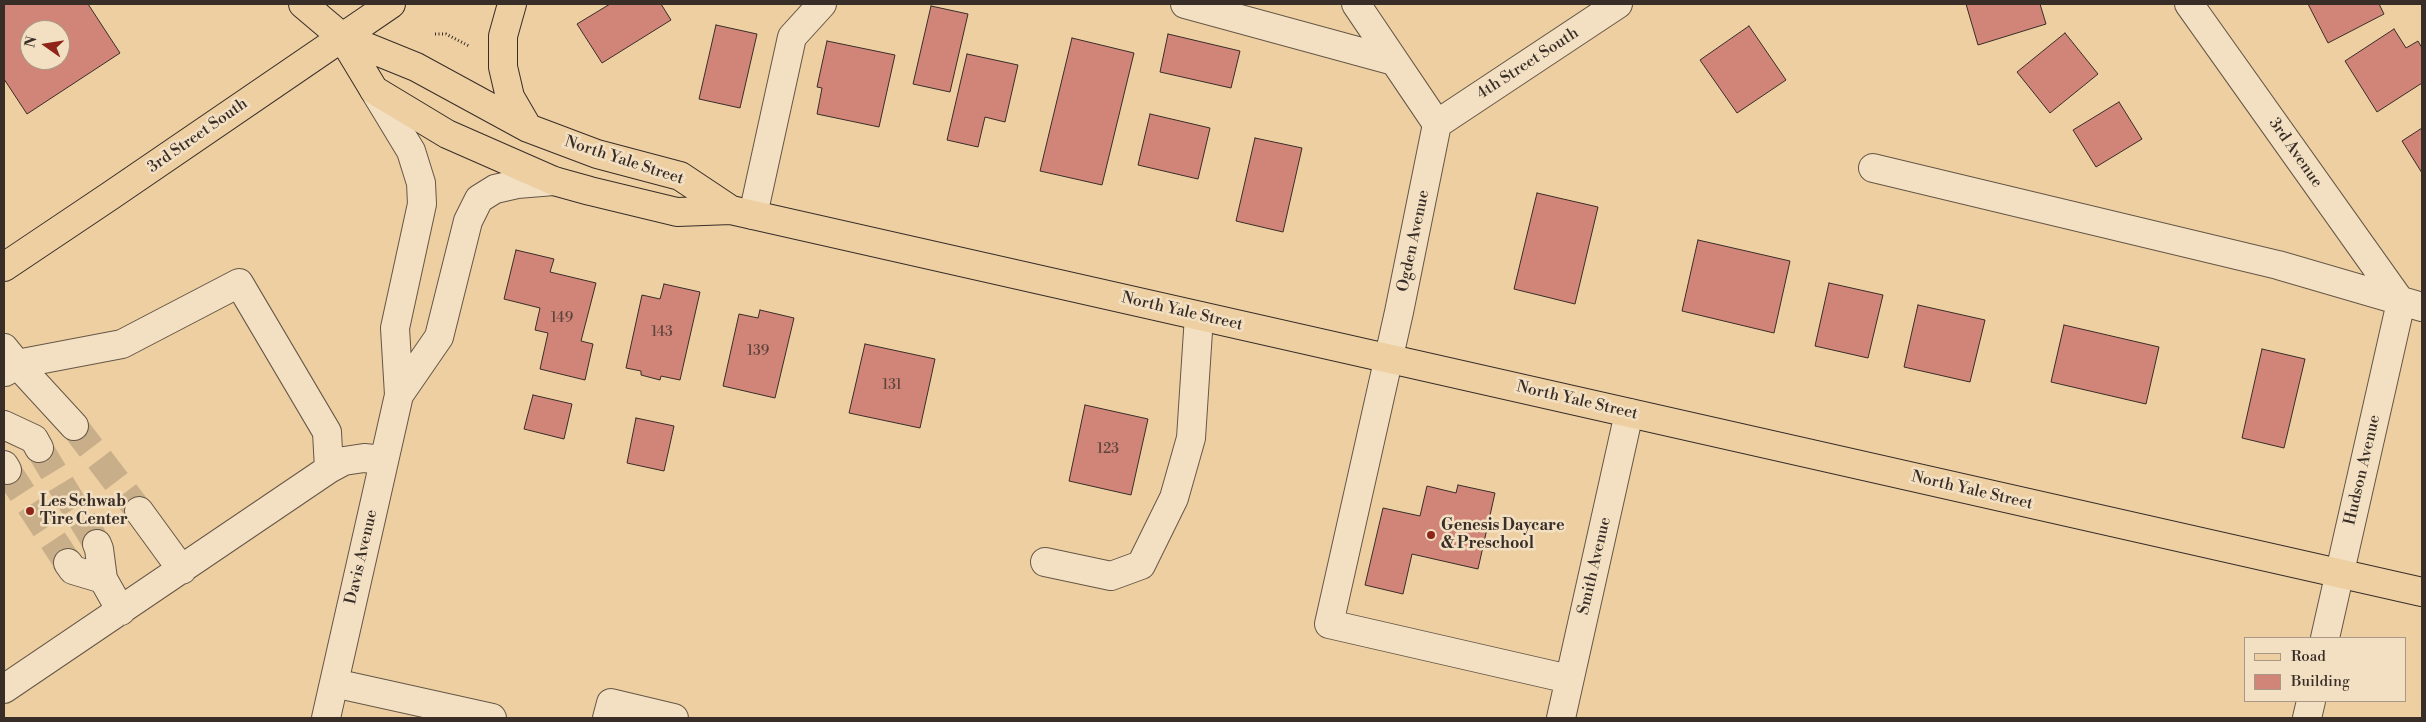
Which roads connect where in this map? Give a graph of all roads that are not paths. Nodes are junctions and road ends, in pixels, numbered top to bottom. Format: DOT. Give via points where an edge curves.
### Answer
graph roads {
  1 [pos="303,4"];
  2 [pos="391,4"];
  3 [pos="512,4"];
  4 [pos="822,4"];
  5 [pos="1185,4"];
  6 [pos="1356,4"];
  7 [pos="1618,4"];
  8 [pos="2189,4"];
  9 [pos="342,37"];
  10 [pos="1394,61"];
  11 [pos="374,90"];
  12 [pos="1437,124"];
  13 [pos="528,128"];
  14 [pos="1873,168"];
  15 [pos="554,180"];
  16 [pos="742,212"];
  17 [pos="4,266"];
  18 [pos="2415,299"];
  19 [pos="1199,316"];
  20 [pos="1389,358"];
  21 [pos="8,362"];
  22 [pos="399,395"];
  23 [pos="1629,414"];
  24 [pos="4,425"];
  25 [pos="74,426"];
  26 [pos="39,448"];
  27 [pos="384,460"];
  28 [pos="328,469"];
  29 [pos="139,511"];
  30 [pos="97,544"];
  31 [pos="1045,562"];
  32 [pos="68,563"];
  33 [pos="182,570"];
  34 [pos="2340,574"];
  35 [pos="103,579"];
  36 [pos="2422,592"];
  37 [pos="121,611"];
  38 [pos="2325,637"];
  39 [pos="1569,679"];
  40 [pos="334,683"];
  41 [pos="4,688"];
  42 [pos="2311,702"];
  43 [pos="326,718"];
  44 [pos="492,718"];
  45 [pos="608,718"];
  46 [pos="674,718"];
  47 [pos="1561,718"];
  48 [pos="2307,718"];
  1 -- 9 [label="main road"];
  2 -- 9 [label="main road, 3rd Street South"];
  3 -- 13 [label="main road" via="503,36 503,67 510,97"];
  4 -- 16 [label="street" via="792,37"];
  5 -- 10 [label="street"];
  6 -- 10 [label="street"];
  7 -- 12 [label="street, 4th Street South"];
  8 -- 18 [label="street, 3rd Avenue"];
  9 -- 11 [label="main road"];
  9 -- 13 [label="main road, North Yale Street" via="416,67"];
  9 -- 17 [label="main road, 3rd Street South"];
  10 -- 12 [label="street"];
  11 -- 15 [label="main road, North Yale Street" via="447,134"];
  11 -- 22 [label="street, Davis Avenue" via="411,151 421,183 422,204 395,328"];
  12 -- 20 [label="street, Ogden Avenue"];
  13 -- 16 [label="main road, North Yale Street" via="597,154 680,176"];
  14 -- 18 [label="street"];
  15 -- 16 [label="main road, North Yale Street" via="677,212"];
  15 -- 22 [label="street, Davis Avenue" via="495,189 480,199 468,221 439,336"];
  16 -- 19 [label="main road, North Yale Street"];
  18 -- 34 [label="street, Hudson Avenue"];
  19 -- 20 [label="main road, North Yale Street"];
  19 -- 31 [label="street" via="1191,438 1174,498 1140,565 1111,576"];
  20 -- 23 [label="main road, North Yale Street"];
  20 -- 39 [label="street, Ogden Avenue" via="1329,624"];
  21 -- 25 [label="street"];
  21 -- 28 [label="street" via="122,344 239,283 327,432"];
  22 -- 27 [label="street, Davis Avenue"];
  23 -- 34 [label="main road, North Yale Street"];
  23 -- 39 [label="street, Smith Avenue"];
  24 -- 26 [label="street" via="34,440"];
  27 -- 28 [label="street" via="344,461"];
  27 -- 40 [label="street, Davis Avenue"];
  28 -- 33 [label="street"];
  29 -- 33 [label="street"];
  30 -- 35 [label="street"];
  32 -- 35 [label="street" via="73,570"];
  33 -- 37 [label="street"];
  34 -- 36 [label="main road, North Yale Street"];
  34 -- 38 [label="street, Hudson Avenue"];
  35 -- 37 [label="street"];
  37 -- 41 [label="street"];
  39 -- 47 [label="street, Smith Avenue"];
  40 -- 43 [label="street, Davis Avenue"];
  40 -- 44 [label="street"];
  42 -- 48 [label="street"];
  45 -- 46 [label="street" via="611,703"];
}
